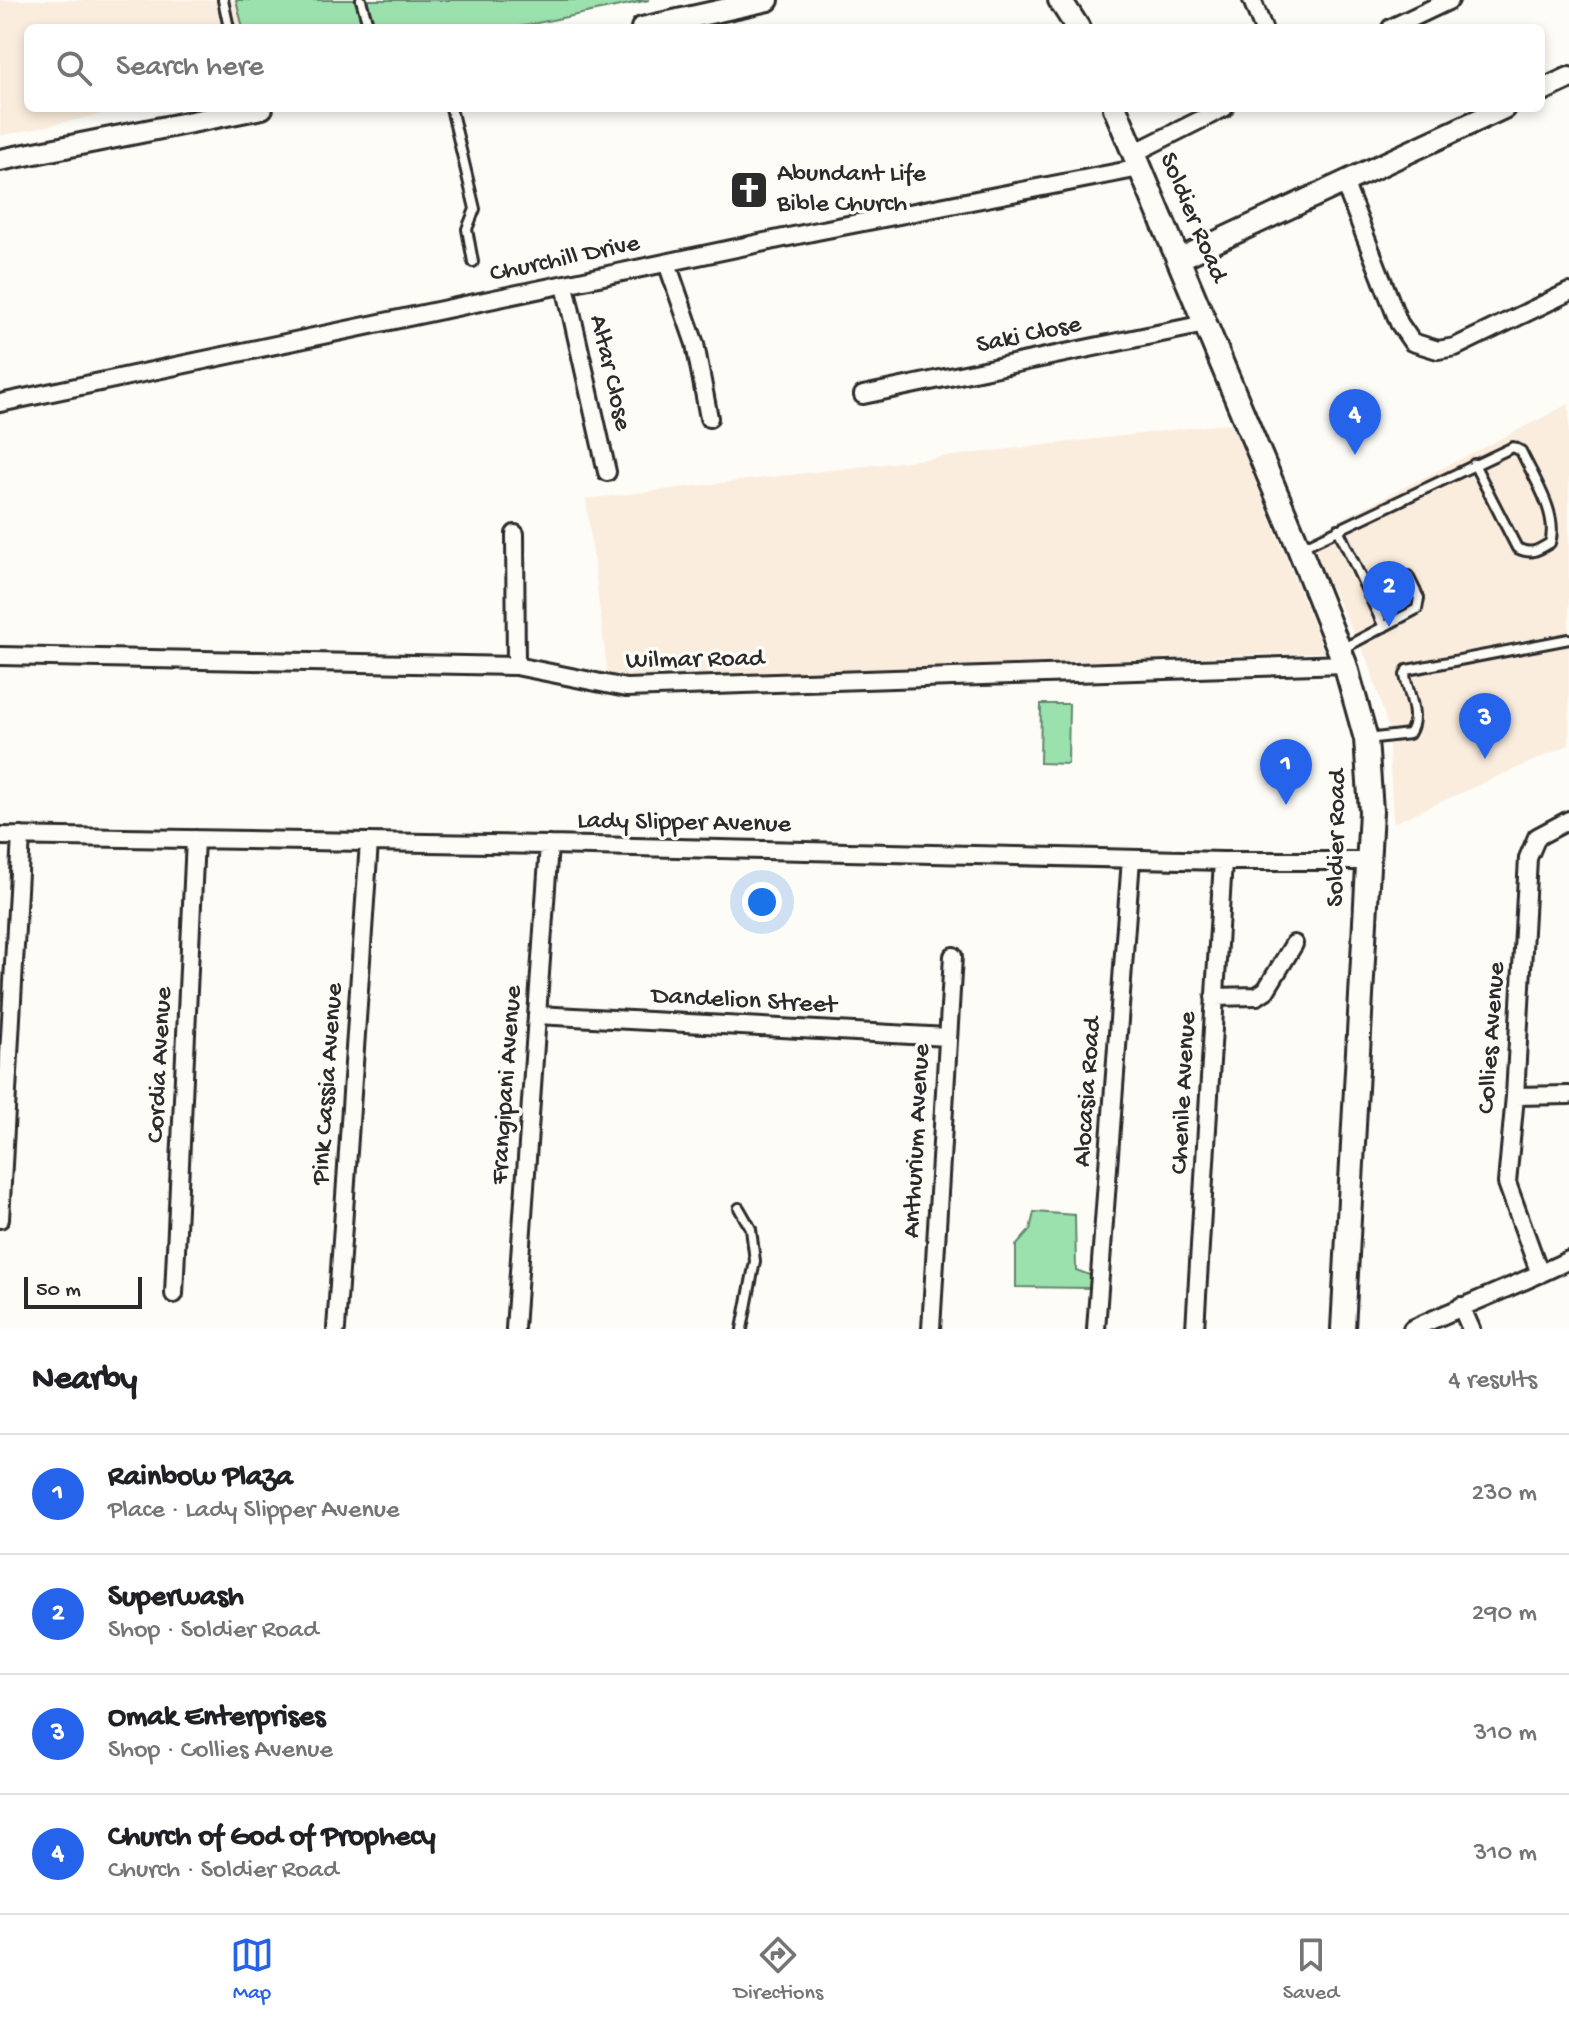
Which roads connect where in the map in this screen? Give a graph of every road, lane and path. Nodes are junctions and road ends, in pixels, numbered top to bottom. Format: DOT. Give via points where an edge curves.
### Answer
graph roads {
  1 [pos="223,0"];
  2 [pos="361,0"];
  3 [pos="768,0"];
  4 [pos="1060,0"];
  5 [pos="1252,0"];
  6 [pos="1450,0"];
  7 [pos="228,24"];
  8 [pos="368,24"];
  9 [pos="660,24"];
  10 [pos="1075,24"];
  11 [pos="1261,24"];
  12 [pos="1399,24"];
  13 [pos="1569,78"];
  14 [pos="1545,89"];
  15 [pos="235,112"];
  16 [pos="452,112"];
  17 [pos="1117,112"];
  18 [pos="1217,112"];
  19 [pos="1495,112"];
  20 [pos="0,160"];
  21 [pos="1137,160"];
  22 [pos="1344,182"];
  23 [pos="1179,259"];
  24 [pos="473,262"];
  25 [pos="667,263"];
  26 [pos="565,285"];
  27 [pos="1569,292"];
  28 [pos="1205,324"];
  29 [pos="863,395"];
  30 [pos="0,403"];
  31 [pos="709,418"];
  32 [pos="1474,464"];
  33 [pos="607,472"];
  34 [pos="1338,529"];
  35 [pos="515,534"];
  36 [pos="1299,548"];
  37 [pos="1369,595"];
  38 [pos="1384,627"];
  39 [pos="1569,639"];
  40 [pos="0,656"];
  41 [pos="1342,657"];
  42 [pos="516,666"];
  43 [pos="1366,739"];
  44 [pos="1569,820"];
  45 [pos="0,836"];
  46 [pos="21,836"];
  47 [pos="195,839"];
  48 [pos="369,842"];
  49 [pos="549,845"];
  50 [pos="1131,859"];
  51 [pos="1223,861"];
  52 [pos="1367,861"];
  53 [pos="1294,944"];
  54 [pos="953,956"];
  55 [pos="1214,997"];
  56 [pos="537,1015"];
  57 [pos="948,1037"];
  58 [pos="1569,1095"];
  59 [pos="1515,1096"];
  60 [pos="739,1208"];
  61 [pos="0,1219"];
  62 [pos="1569,1260"];
  63 [pos="1540,1274"];
  64 [pos="174,1294"];
  65 [pos="1461,1306"];
  66 [pos="336,1329"];
  67 [pos="515,1329"];
  68 [pos="742,1329"];
  69 [pos="931,1329"];
  70 [pos="1096,1329"];
  71 [pos="1195,1329"];
  72 [pos="1343,1329"];
  73 [pos="1412,1329"];
  74 [pos="1471,1329"];
  1 -- 7 [label="lane"];
  2 -- 8 [label="lane"];
  3 -- 9 [label="street"];
  4 -- 10 [label="main road"];
  5 -- 11 [label="street"];
  6 -- 12 [label="street"];
  13 -- 14 [label="street"];
  15 -- 20 [label="street"];
  16 -- 24 [label="lane" via="475,209 467,229"];
  17 -- 21 [label="main road, Soldier Road"];
  18 -- 21 [label="street, Churchill Drive"];
  19 -- 22 [label="street"];
  21 -- 23 [label="main road, Soldier Road"];
  21 -- 25 [label="street, Churchill Drive"];
  22 -- 23 [label="street"];
  22 -- 27 [label="street" via="1399,323 1412,342 1438,350 1455,347"];
  23 -- 28 [label="main road, Soldier Road"];
  25 -- 26 [label="street, Churchill Drive"];
  25 -- 31 [label="street" via="695,344"];
  26 -- 30 [label="street, Churchill Drive"];
  26 -- 33 [label="street, Altar Close"];
  28 -- 29 [label="street, Saki Close"];
  28 -- 36 [label="main road, Soldier Road"];
  32 -- 32 [label="lane" via="1513,447 1521,451 1549,514 1550,543 1535,552 1517,548"];
  32 -- 34 [label="lane"];
  34 -- 36 [label="lane"];
  34 -- 37 [label="lane"];
  35 -- 42 [label="street"];
  36 -- 41 [label="main road, Soldier Road"];
  37 -- 38 [label="lane"];
  37 -- 38 [label="lane" via="1406,576 1419,598 1417,609"];
  38 -- 41 [label="lane"];
  39 -- 43 [label="lane" via="1407,670 1413,730"];
  40 -- 42 [label="street, Wilmar Road"];
  41 -- 42 [label="street, Wilmar Road" via="626,688"];
  41 -- 43 [label="main road, Soldier Road"];
  43 -- 52 [label="main road, Soldier Road" via="1371,811"];
  44 -- 59 [label="street, Collies Avenue" via="1537,837 1529,852"];
  45 -- 46 [label="street, Lady Slipper Avenue"];
  46 -- 47 [label="street, Lady Slipper Avenue"];
  46 -- 61 [label="street"];
  47 -- 48 [label="street, Lady Slipper Avenue"];
  47 -- 64 [label="street, Cordia Avenue"];
  48 -- 49 [label="street, Lady Slipper Avenue"];
  48 -- 66 [label="street, Pink Cassia Avenue"];
  49 -- 50 [label="street, Lady Slipper Avenue"];
  49 -- 56 [label="street, Frangipani Avenue"];
  50 -- 51 [label="street, Lady Slipper Avenue"];
  50 -- 70 [label="street, Alocasia Road"];
  51 -- 52 [label="street, Lady Slipper Avenue"];
  51 -- 55 [label="street, Chenile Avenue"];
  52 -- 72 [label="main road, Soldier Road"];
  53 -- 55 [label="street" via="1257,996"];
  54 -- 57 [label="street, Anthurium Avenue"];
  55 -- 71 [label="street, Chenile Avenue"];
  56 -- 57 [label="street, Dandelion Street"];
  56 -- 67 [label="street, Frangipani Avenue"];
  57 -- 69 [label="street, Anthurium Avenue"];
  58 -- 59 [label="street"];
  59 -- 63 [label="street, Collies Avenue" via="1508,1189"];
  60 -- 68 [label="lane" via="751,1229 755,1261"];
  62 -- 63 [label="street"];
  63 -- 65 [label="street"];
  65 -- 73 [label="street"];
  65 -- 74 [label="street"];
}
